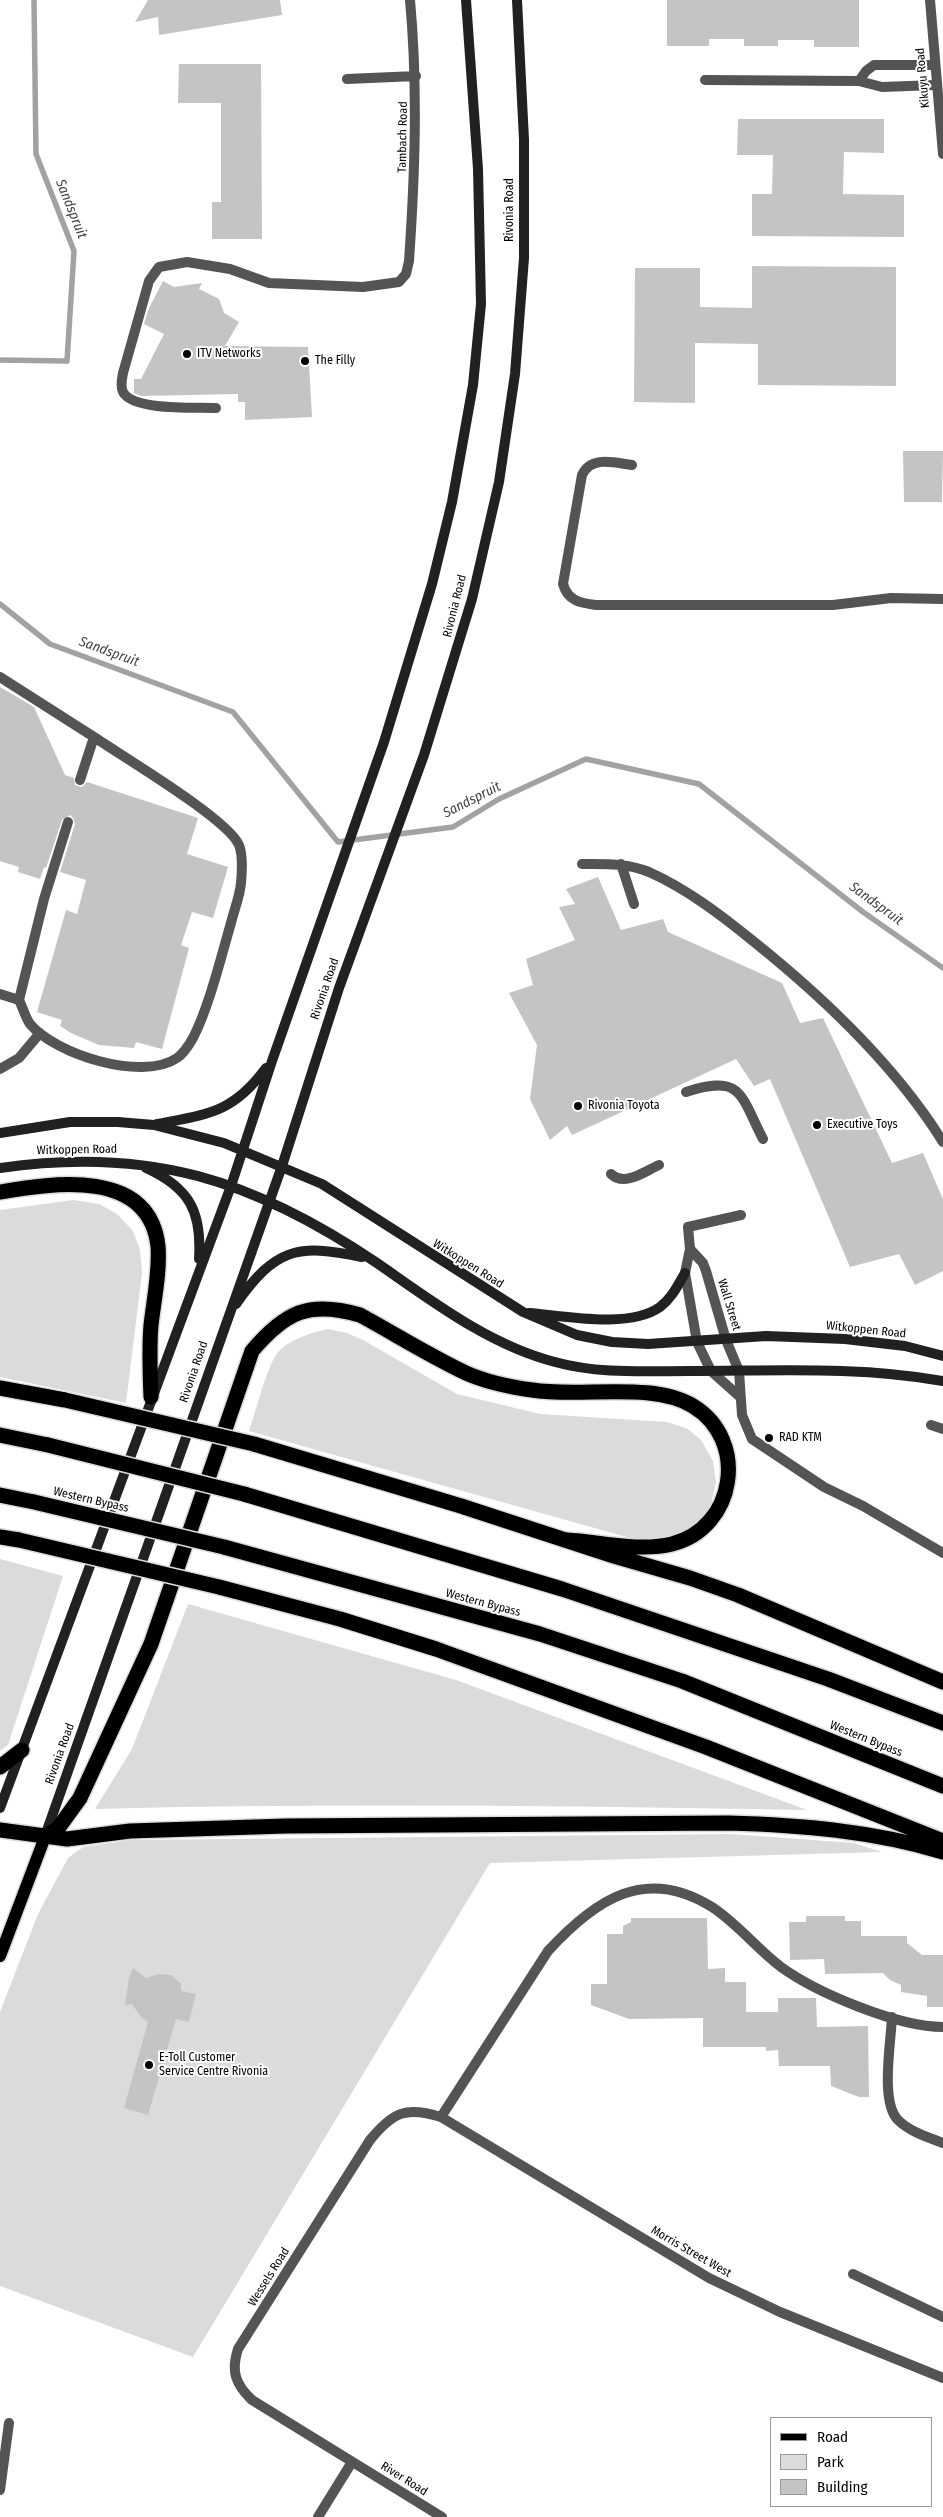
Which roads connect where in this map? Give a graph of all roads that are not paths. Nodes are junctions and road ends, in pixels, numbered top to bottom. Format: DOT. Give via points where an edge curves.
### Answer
graph roads {
  1 [pos="410,0"];
  2 [pos="466,0"];
  3 [pos="517,0"];
  4 [pos="521,0"];
  5 [pos="930,0"];
  6 [pos="521,52"];
  7 [pos="935,65"];
  8 [pos="416,76"];
  9 [pos="347,79"];
  10 [pos="705,80"];
  11 [pos="859,80"];
  12 [pos="936,85"];
  13 [pos="941,108"];
  14 [pos="943,154"];
  15 [pos="216,408"];
  16 [pos="632,464"];
  17 [pos="943,599"];
  18 [pos="0,677"];
  19 [pos="94,737"];
  20 [pos="80,780"];
  21 [pos="68,822"];
  22 [pos="582,864"];
  23 [pos="620,864"];
  24 [pos="634,904"];
  25 [pos="0,994"];
  26 [pos="20,1000"];
  27 [pos="40,1033"];
  28 [pos="272,1060"];
  29 [pos="0,1069"];
  30 [pos="686,1092"];
  31 [pos="154,1125"];
  32 [pos="0,1133"];
  33 [pos="764,1139"];
  34 [pos="943,1142"];
  35 [pos="243,1150"];
  36 [pos="136,1163"];
  37 [pos="659,1164"];
  38 [pos="282,1166"];
  39 [pos="0,1168"];
  40 [pos="611,1174"];
  41 [pos="231,1186"];
  42 [pos="0,1192"];
  43 [pos="269,1200"];
  44 [pos="741,1214"];
  45 [pos="690,1248"];
  46 [pos="370,1258"];
  47 [pos="198,1270"];
  48 [pos="685,1273"];
  49 [pos="523,1312"];
  50 [pos="228,1315"];
  51 [pos="726,1340"];
  52 [pos="697,1342"];
  53 [pos="943,1356"];
  54 [pos="711,1371"];
  55 [pos="739,1371"];
  56 [pos="943,1381"];
  57 [pos="0,1388"];
  58 [pos="739,1396"];
  59 [pos="151,1397"];
  60 [pos="931,1425"];
  61 [pos="943,1429"];
  62 [pos="0,1435"];
  63 [pos="0,1494"];
  64 [pos="0,1537"];
  65 [pos="567,1540"];
  66 [pos="943,1553"];
  67 [pos="943,1682"];
  68 [pos="943,1723"];
  69 [pos="22,1750"];
  70 [pos="0,1767"];
  71 [pos="943,1786"];
  72 [pos="0,1808"];
  73 [pos="0,1830"];
  74 [pos="45,1837"];
  75 [pos="943,1841"];
  76 [pos="943,1852"];
  77 [pos="0,1956"];
  78 [pos="892,2018"];
  79 [pos="943,2027"];
  80 [pos="441,2117"];
  81 [pos="943,2143"];
  82 [pos="853,2274"];
  83 [pos="943,2317"];
  84 [pos="943,2378"];
  85 [pos="9,2423"];
  86 [pos="352,2462"];
  87 [pos="0,2490"];
  88 [pos="318,2517"];
  89 [pos="442,2517"];
  1 -- 8 [label="street, Tambach Road"];
  2 -- 28 [label="main road" via="480,232 481,304 474,385 452,502 432,584 384,742"];
  3 -- 6 [label="main road, Rivonia Road"];
  4 -- 6 [label="main road"];
  5 -- 7 [label="street, Kikuyu Road"];
  6 -- 38 [label="main road, Rivonia Road" via="524,258 514,374 498,482 472,599 424,755 339,988"];
  7 -- 11 [label="street" via="874,65"];
  7 -- 12 [label="street, Kikuyu Road"];
  8 -- 9 [label="street"];
  8 -- 15 [label="street, Tambach Road" via="410,261 406,274 394,284 269,283 230,269 195,263 159,267 149,281 123,373 121,386 124,393 145,405"];
  10 -- 11 [label="street"];
  11 -- 12 [label="street" via="882,88"];
  12 -- 13 [label="street, Kikuyu Road"];
  13 -- 14 [label="street, Kikuyu Road"];
  16 -- 17 [label="street" via="596,462 582,474 563,584 570,598 577,602 596,605 833,605 891,598"];
  18 -- 19 [label="street"];
  19 -- 20 [label="street"];
  19 -- 27 [label="street" via="202,809 230,833 238,845 242,884 197,1029 187,1048 177,1058 150,1067 126,1067 80,1056"];
  21 -- 26 [label="street" via="44,899"];
  22 -- 23 [label="street"];
  23 -- 24 [label="street"];
  23 -- 34 [label="street" via="648,872 676,886 719,914 800,978 827,1002 877,1057"];
  25 -- 26 [label="street"];
  26 -- 27 [label="street" via="30,1024"];
  27 -- 29 [label="street" via="19,1058"];
  28 -- 31 [label="main road" via="249,1090 228,1106"];
  28 -- 35 [label="main road"];
  30 -- 33 [label="street" via="720,1084 736,1090"];
  31 -- 32 [label="main road, Witkoppen Road" via="88,1121"];
  31 -- 35 [label="main road, Witkoppen Road"];
  35 -- 38 [label="main road, Witkoppen Road"];
  35 -- 41 [label="main road"];
  36 -- 39 [label="main road, Witkoppen Road" via="61,1161"];
  36 -- 41 [label="main road, Witkoppen Road" via="178,1170"];
  36 -- 47 [label="main road" via="176,1185 191,1204 198,1227"];
  37 -- 40 [label="street" via="625,1180"];
  38 -- 43 [label="main road, Rivonia Road"];
  38 -- 49 [label="main road, Witkoppen Road" via="344,1197"];
  41 -- 43 [label="main road, Witkoppen Road"];
  41 -- 47 [label="main road"];
  42 -- 59 [label="highway" via="50,1185 97,1186 122,1194 144,1213 153,1228 158,1254 151,1327"];
  43 -- 46 [label="main road, Witkoppen Road"];
  43 -- 50 [label="main road, Rivonia Road"];
  44 -- 45 [label="street" via="688,1227"];
  45 -- 48 [label="street"];
  45 -- 51 [label="street, Wall Street" via="703,1263"];
  46 -- 50 [label="main road" via="326,1250 286,1255 260,1272"];
  46 -- 54 [label="main road, Witkoppen Road" via="466,1322 537,1357 569,1366 619,1371"];
  47 -- 59 [label="main road"];
  48 -- 49 [label="main road" via="660,1307 637,1317 605,1319"];
  48 -- 52 [label="street"];
  49 -- 52 [label="main road, Witkoppen Road" via="576,1335 612,1342"];
  50 -- 74 [label="main road, Rivonia Road"];
  51 -- 52 [label="main road, Witkoppen Road"];
  51 -- 53 [label="main road, Witkoppen Road" via="766,1336 845,1339 905,1346"];
  51 -- 55 [label="street, Wall Street"];
  52 -- 54 [label="street"];
  54 -- 55 [label="main road, Witkoppen Road"];
  54 -- 58 [label="street"];
  55 -- 56 [label="main road, Witkoppen Road" via="866,1371"];
  55 -- 58 [label="street"];
  57 -- 65 [label="highway, bridge" via="254,1444"];
  58 -- 66 [label="street" via="742,1415 752,1440 824,1487"];
  59 -- 69 [label="main road"];
  60 -- 61 [label="street"];
  62 -- 68 [label="highway, bridge" via="244,1494 562,1588 828,1679"];
  63 -- 71 [label="highway, Western Bypass, bridge" via="224,1547 540,1634 672,1678"];
  64 -- 75 [label="highway, bridge" via="219,1587 436,1649 706,1747"];
  65 -- 67 [label="highway" via="738,1595"];
  65 -- 74 [label="highway" via="654,1547 698,1532 721,1507 730,1470 727,1449 716,1426 693,1406 650,1392 572,1393 533,1390 488,1381 467,1373 360,1315 342,1310 326,1307 293,1315 276,1326 252,1351 151,1644 80,1798 59,1827"];
  69 -- 70 [label="highway"];
  69 -- 72 [label="main road"];
  73 -- 74 [label="highway"];
  74 -- 76 [label="highway" via="67,1839 130,1831 286,1826 728,1823 875,1835"];
  74 -- 77 [label="main road, Rivonia Road"];
  78 -- 79 [label="street"];
  78 -- 80 [label="street" via="800,1979 713,1908 697,1900 676,1891 630,1890 607,1900 565,1932 548,1951"];
  78 -- 81 [label="street" via="890,2105 896,2118 907,2128"];
  80 -- 84 [label="street, Morris Street West" via="709,2278 780,2312"];
  80 -- 86 [label="street, Wessels Road" via="410,2111 391,2118 370,2140 238,2349 234,2362 238,2384 252,2400"];
  82 -- 83 [label="street"];
  85 -- 87 [label="street"];
  86 -- 88 [label="street"];
  86 -- 89 [label="street, River Road"];
}
